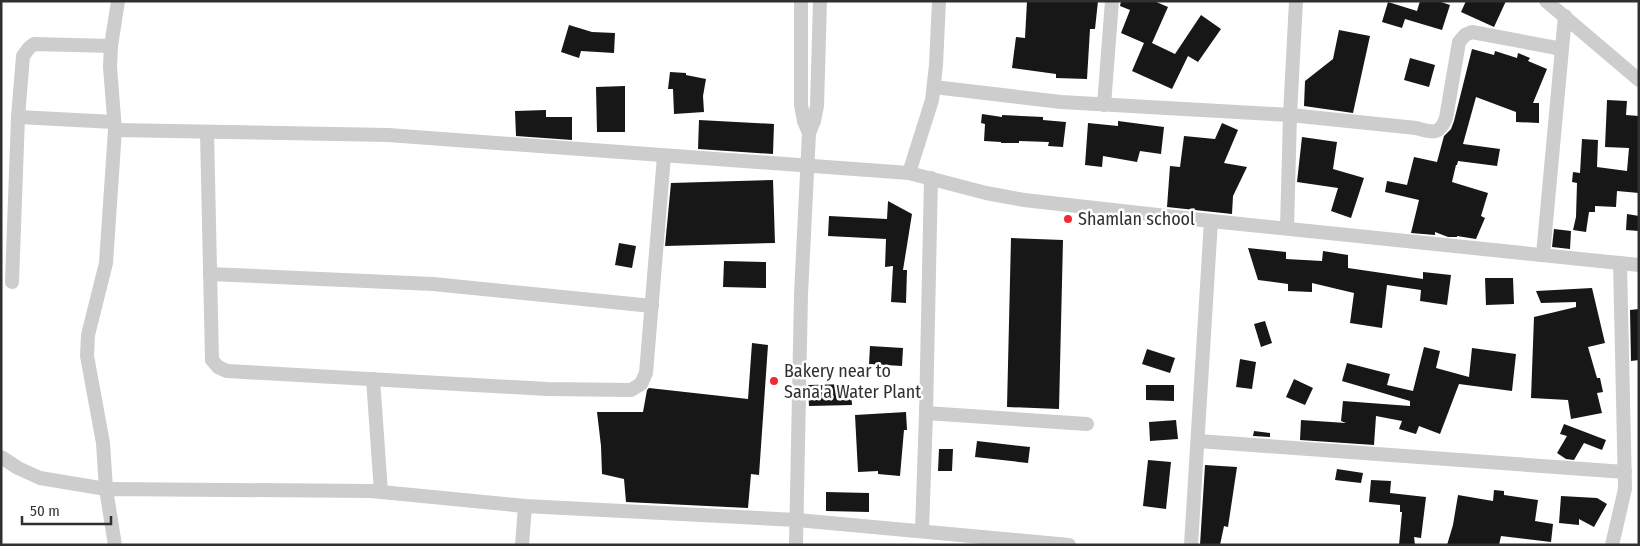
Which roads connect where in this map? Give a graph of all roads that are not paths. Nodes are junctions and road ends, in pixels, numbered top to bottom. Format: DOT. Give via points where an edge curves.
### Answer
graph roads {
  1 [pos="118,1"];
  2 [pos="801,1"];
  3 [pos="820,1"];
  4 [pos="939,1"];
  5 [pos="1112,1"];
  6 [pos="1296,1"];
  7 [pos="1546,1"];
  8 [pos="1565,16"];
  9 [pos="111,46"];
  10 [pos="1562,49"];
  11 [pos="1639,80"];
  12 [pos="934,87"];
  13 [pos="1104,105"];
  14 [pos="1290,115"];
  15 [pos="18,117"];
  16 [pos="114,126"];
  17 [pos="207,132"];
  18 [pos="809,133"];
  19 [pos="664,156"];
  20 [pos="807,166"];
  21 [pos="910,173"];
  22 [pos="931,178"];
  23 [pos="1211,221"];
  24 [pos="1287,228"];
  25 [pos="1543,255"];
  26 [pos="1620,263"];
  27 [pos="1639,265"];
  28 [pos="210,274"];
  29 [pos="12,282"];
  30 [pos="652,306"];
  31 [pos="373,379"];
  32 [pos="926,413"];
  33 [pos="1087,424"];
  34 [pos="1198,441"];
  35 [pos="1,457"];
  36 [pos="1625,472"];
  37 [pos="106,489"];
  38 [pos="381,492"];
  39 [pos="525,506"];
  40 [pos="798,520"];
  41 [pos="922,531"];
  42 [pos="115,545"];
  43 [pos="522,545"];
  44 [pos="796,545"];
  45 [pos="1069,545"];
  46 [pos="1191,545"];
  47 [pos="1612,545"];
  1 -- 9 [label="street"];
  2 -- 18 [label="street" via="801,104"];
  3 -- 18 [label="street" via="818,106"];
  4 -- 12 [label="street"];
  5 -- 13 [label="street"];
  6 -- 14 [label="street"];
  7 -- 8 [label="street"];
  8 -- 10 [label="street"];
  8 -- 11 [label="street"];
  9 -- 15 [label="street" via="34,44 23,56"];
  9 -- 16 [label="street"];
  10 -- 14 [label="street" via="1472,32 1465,35 1459,42 1446,118 1438,131"];
  10 -- 25 [label="street"];
  12 -- 13 [label="street"];
  12 -- 21 [label="street"];
  13 -- 14 [label="street"];
  14 -- 24 [label="street"];
  15 -- 16 [label="street"];
  15 -- 29 [label="street"];
  16 -- 17 [label="street"];
  16 -- 37 [label="street" via="106,263 88,335 87,356 103,443"];
  17 -- 19 [label="street" via="388,135"];
  17 -- 28 [label="street"];
  18 -- 20 [label="street"];
  19 -- 20 [label="street"];
  19 -- 30 [label="street"];
  20 -- 21 [label="street"];
  20 -- 40 [label="street" via="800,294"];
  21 -- 22 [label="street"];
  22 -- 23 [label="street" via="1024,200"];
  22 -- 32 [label="street"];
  23 -- 24 [label="street"];
  23 -- 34 [label="street"];
  24 -- 25 [label="street"];
  25 -- 26 [label="street"];
  26 -- 27 [label="street"];
  26 -- 36 [label="street"];
  28 -- 30 [label="street" via="432,284"];
  28 -- 31 [label="street" via="212,360 218,367 227,371"];
  30 -- 31 [label="street" via="646,373 641,384 631,390 547,389"];
  31 -- 38 [label="street"];
  32 -- 33 [label="street"];
  32 -- 41 [label="street"];
  34 -- 36 [label="street"];
  34 -- 46 [label="street"];
  35 -- 37 [label="street" via="40,478"];
  36 -- 47 [label="street" via="1625,489"];
  37 -- 38 [label="street"];
  37 -- 42 [label="street"];
  38 -- 39 [label="street"];
  39 -- 40 [label="street"];
  39 -- 43 [label="street"];
  40 -- 41 [label="street"];
  40 -- 44 [label="street"];
  41 -- 45 [label="street"];
}
